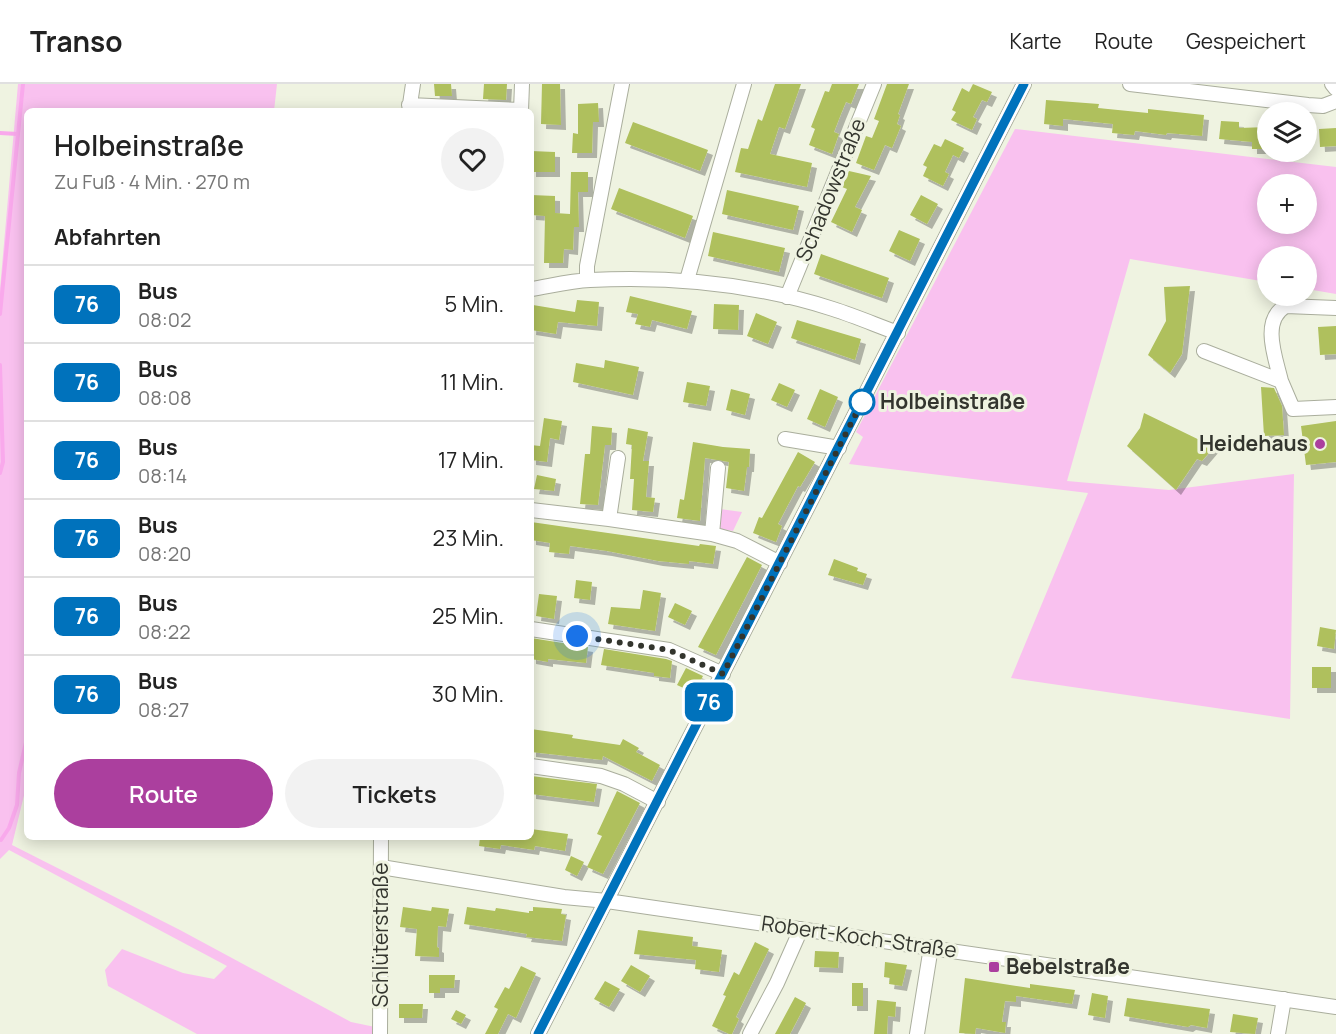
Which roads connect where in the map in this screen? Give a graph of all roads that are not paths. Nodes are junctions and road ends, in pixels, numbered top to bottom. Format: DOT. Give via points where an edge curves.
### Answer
graph roads {
  1 [pos="412,84"];
  2 [pos="522,84"];
  3 [pos="622,84"];
  4 [pos="744,84"];
  5 [pos="874,84"];
  6 [pos="1024,84"];
  7 [pos="1130,84"];
  8 [pos="1332,84"];
  9 [pos="1336,89"];
  10 [pos="1336,101"];
  11 [pos="409,108"];
  12 [pos="521,108"];
  13 [pos="587,280"];
  14 [pos="687,280"];
  15 [pos="534,288"];
  16 [pos="787,297"];
  17 [pos="1336,308"];
  18 [pos="898,333"];
  19 [pos="1204,351"];
  20 [pos="1281,381"];
  21 [pos="1336,407"];
  22 [pos="785,439"];
  23 [pos="839,448"];
  24 [pos="618,458"];
  25 [pos="718,468"];
  26 [pos="534,510"];
  27 [pos="609,519"];
  28 [pos="712,534"];
  29 [pos="780,563"];
  30 [pos="534,629"];
  31 [pos="723,674"];
  32 [pos="534,766"];
  33 [pos="658,802"];
  34 [pos="381,840"];
  35 [pos="381,867"];
  36 [pos="607,901"];
  37 [pos="801,929"];
  38 [pos="931,947"];
  39 [pos="1284,999"];
  40 [pos="1336,1007"];
  41 [pos="380,1034"];
  42 [pos="538,1034"];
  43 [pos="750,1034"];
  44 [pos="917,1034"];
  45 [pos="1278,1034"];
  1 -- 11 [label="street"];
  2 -- 12 [label="street"];
  3 -- 13 [label="street"];
  4 -- 14 [label="street"];
  5 -- 16 [label="street, Schadowstraße"];
  6 -- 18 [label="street"];
  7 -- 10 [label="street" via="1308,105"];
  8 -- 9 [label="street"];
  13 -- 14 [label="street"];
  13 -- 15 [label="street"];
  14 -- 16 [label="street"];
  16 -- 18 [label="street" via="834,309"];
  17 -- 20 [label="street" via="1286,306 1275,315 1272,340"];
  18 -- 23 [label="street"];
  19 -- 20 [label="street"];
  20 -- 21 [label="street" via="1293,410"];
  22 -- 23 [label="street"];
  23 -- 29 [label="street"];
  24 -- 27 [label="street"];
  25 -- 28 [label="street"];
  26 -- 27 [label="street"];
  27 -- 28 [label="street"];
  28 -- 29 [label="street" via="737,541"];
  29 -- 31 [label="street"];
  30 -- 31 [label="street" via="669,650"];
  31 -- 33 [label="street"];
  32 -- 33 [label="street" via="602,776"];
  33 -- 36 [label="street"];
  34 -- 35 [label="street, Schlüterstraße"];
  35 -- 36 [label="street, Robert-Koch-Straße"];
  35 -- 41 [label="street, Schlüterstraße"];
  36 -- 37 [label="street, Robert-Koch-Straße"];
  36 -- 42 [label="street"];
  37 -- 38 [label="street, Robert-Koch-Straße"];
  37 -- 43 [label="street"];
  38 -- 39 [label="street, Robert-Koch-Straße"];
  38 -- 44 [label="street"];
  39 -- 40 [label="street, Robert-Koch-Straße"];
  39 -- 45 [label="street"];
}
